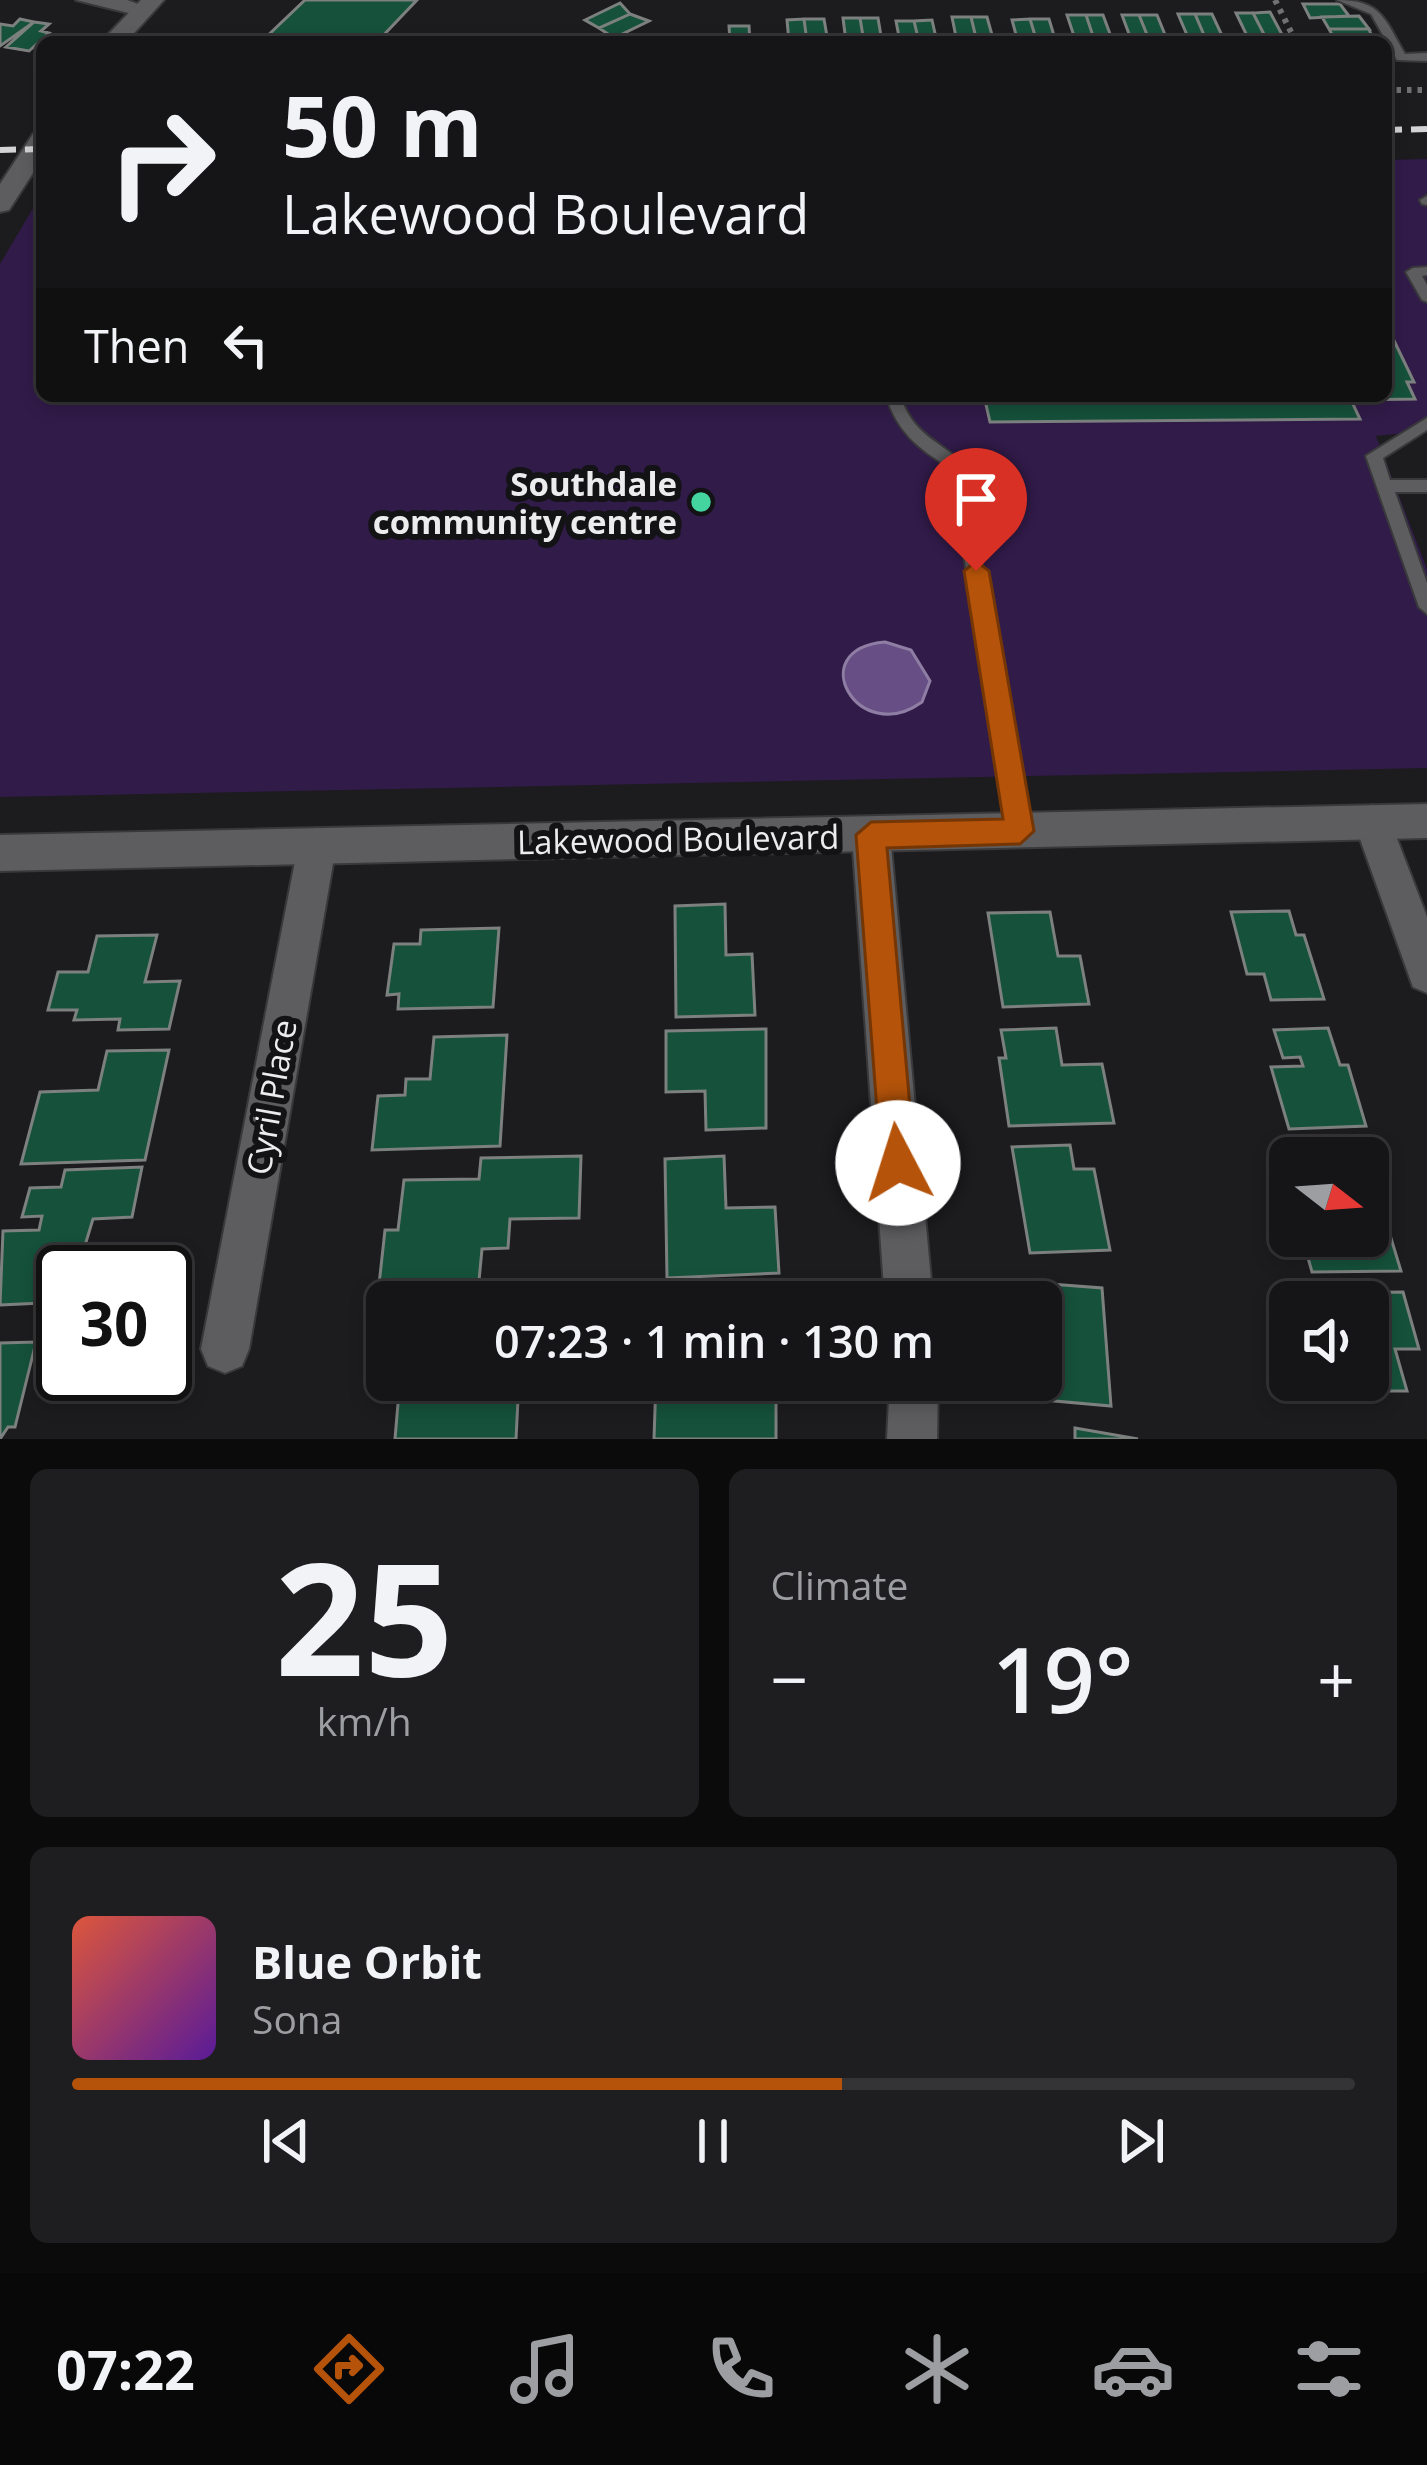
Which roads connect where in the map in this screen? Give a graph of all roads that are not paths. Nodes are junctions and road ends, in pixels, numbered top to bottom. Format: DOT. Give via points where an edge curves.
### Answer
graph roads {
  1 [pos="87,0"];
  2 [pos="1343,0"];
  3 [pos="147,5"];
  4 [pos="119,36"];
  5 [pos="1389,36"];
  6 [pos="1392,41"];
  7 [pos="1427,57"];
  8 [pos="36,148"];
  9 [pos="0,204"];
  10 [pos="1427,271"];
  11 [pos="1427,298"];
  12 [pos="895,402"];
  13 [pos="1427,423"];
  14 [pos="1427,485"];
  15 [pos="1385,486"];
  16 [pos="1427,607"];
  17 [pos="1427,821"];
  18 [pos="1373,822"];
  19 [pos="1020,831"];
  20 [pos="871,835"];
  21 [pos="317,846"];
  22 [pos="0,853"];
  23 [pos="1427,974"];
  24 [pos="907,1281"];
  25 [pos="225,1348"];
  26 [pos="913,1401"];
  27 [pos="912,1439"];
  1 -- 3 [label="street"];
  2 -- 5 [label="lane" via="1376,12"];
  3 -- 4 [label="street"];
  6 -- 7 [label="lane" via="1401,58"];
  8 -- 9 [label="street"];
  10 -- 11 [label="lane" via="1413,272"];
  12 -- 19 [label="lane" via="921,445 956,464"];
  13 -- 15 [label="lane" via="1374,456"];
  14 -- 15 [label="lane"];
  15 -- 16 [label="lane"];
  17 -- 18 [label="street, Lakewood Boulevard"];
  18 -- 19 [label="street, Lakewood Boulevard"];
  18 -- 23 [label="street"];
  19 -- 20 [label="street, Lakewood Boulevard"];
  20 -- 21 [label="street, Lakewood Boulevard"];
  20 -- 24 [label="street"];
  21 -- 22 [label="street, Lakewood Boulevard"];
  21 -- 25 [label="street, Cyril Place"];
  26 -- 27 [label="street"];
}
